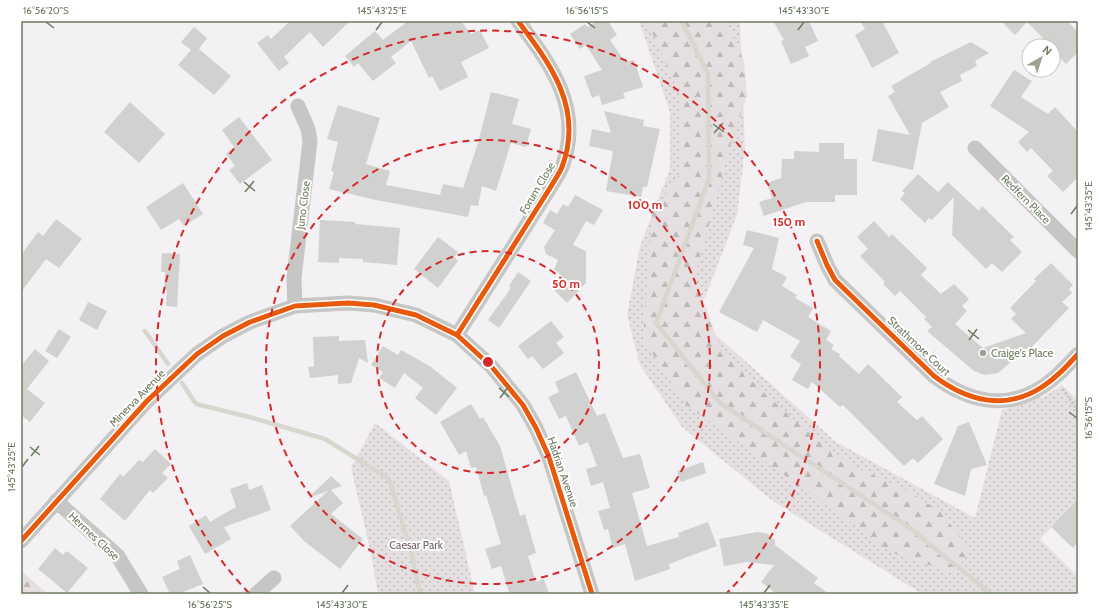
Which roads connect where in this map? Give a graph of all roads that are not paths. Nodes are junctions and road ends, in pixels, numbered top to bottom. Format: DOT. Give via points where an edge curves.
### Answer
graph roads {
  1 [pos="518,21"];
  2 [pos="298,106"];
  3 [pos="975,148"];
  4 [pos="817,241"];
  5 [pos="1078,251"];
  6 [pos="295,306"];
  7 [pos="457,335"];
  8 [pos="1078,354"];
  9 [pos="56,501"];
  10 [pos="21,541"];
  11 [pos="274,578"];
  12 [pos="141,594"];
  13 [pos="256,594"];
  14 [pos="592,594"];
  1 -- 7 [label="street, Forum Close" via="552,71 565,97 570,121 568,145 562,168"];
  2 -- 6 [label="street, Juno Close" via="310,141 294,278"];
  3 -- 5 [label="street, Redfern Place"];
  4 -- 8 [label="street, Strathmore Court" via="836,280 934,376 952,389 985,400 1022,397 1041,388"];
  6 -- 7 [label="street, Hadrian Avenue" via="348,303 374,305 416,315"];
  6 -- 9 [label="street, Minerva Avenue" via="250,322 197,354 147,401"];
  7 -- 14 [label="street, Hadrian Avenue" via="474,349 508,386 536,428 549,457"];
  9 -- 10 [label="street, Minerva Avenue"];
  9 -- 12 [label="street, Hermes Close" via="117,555"];
  11 -- 13 [label="street"];
}
